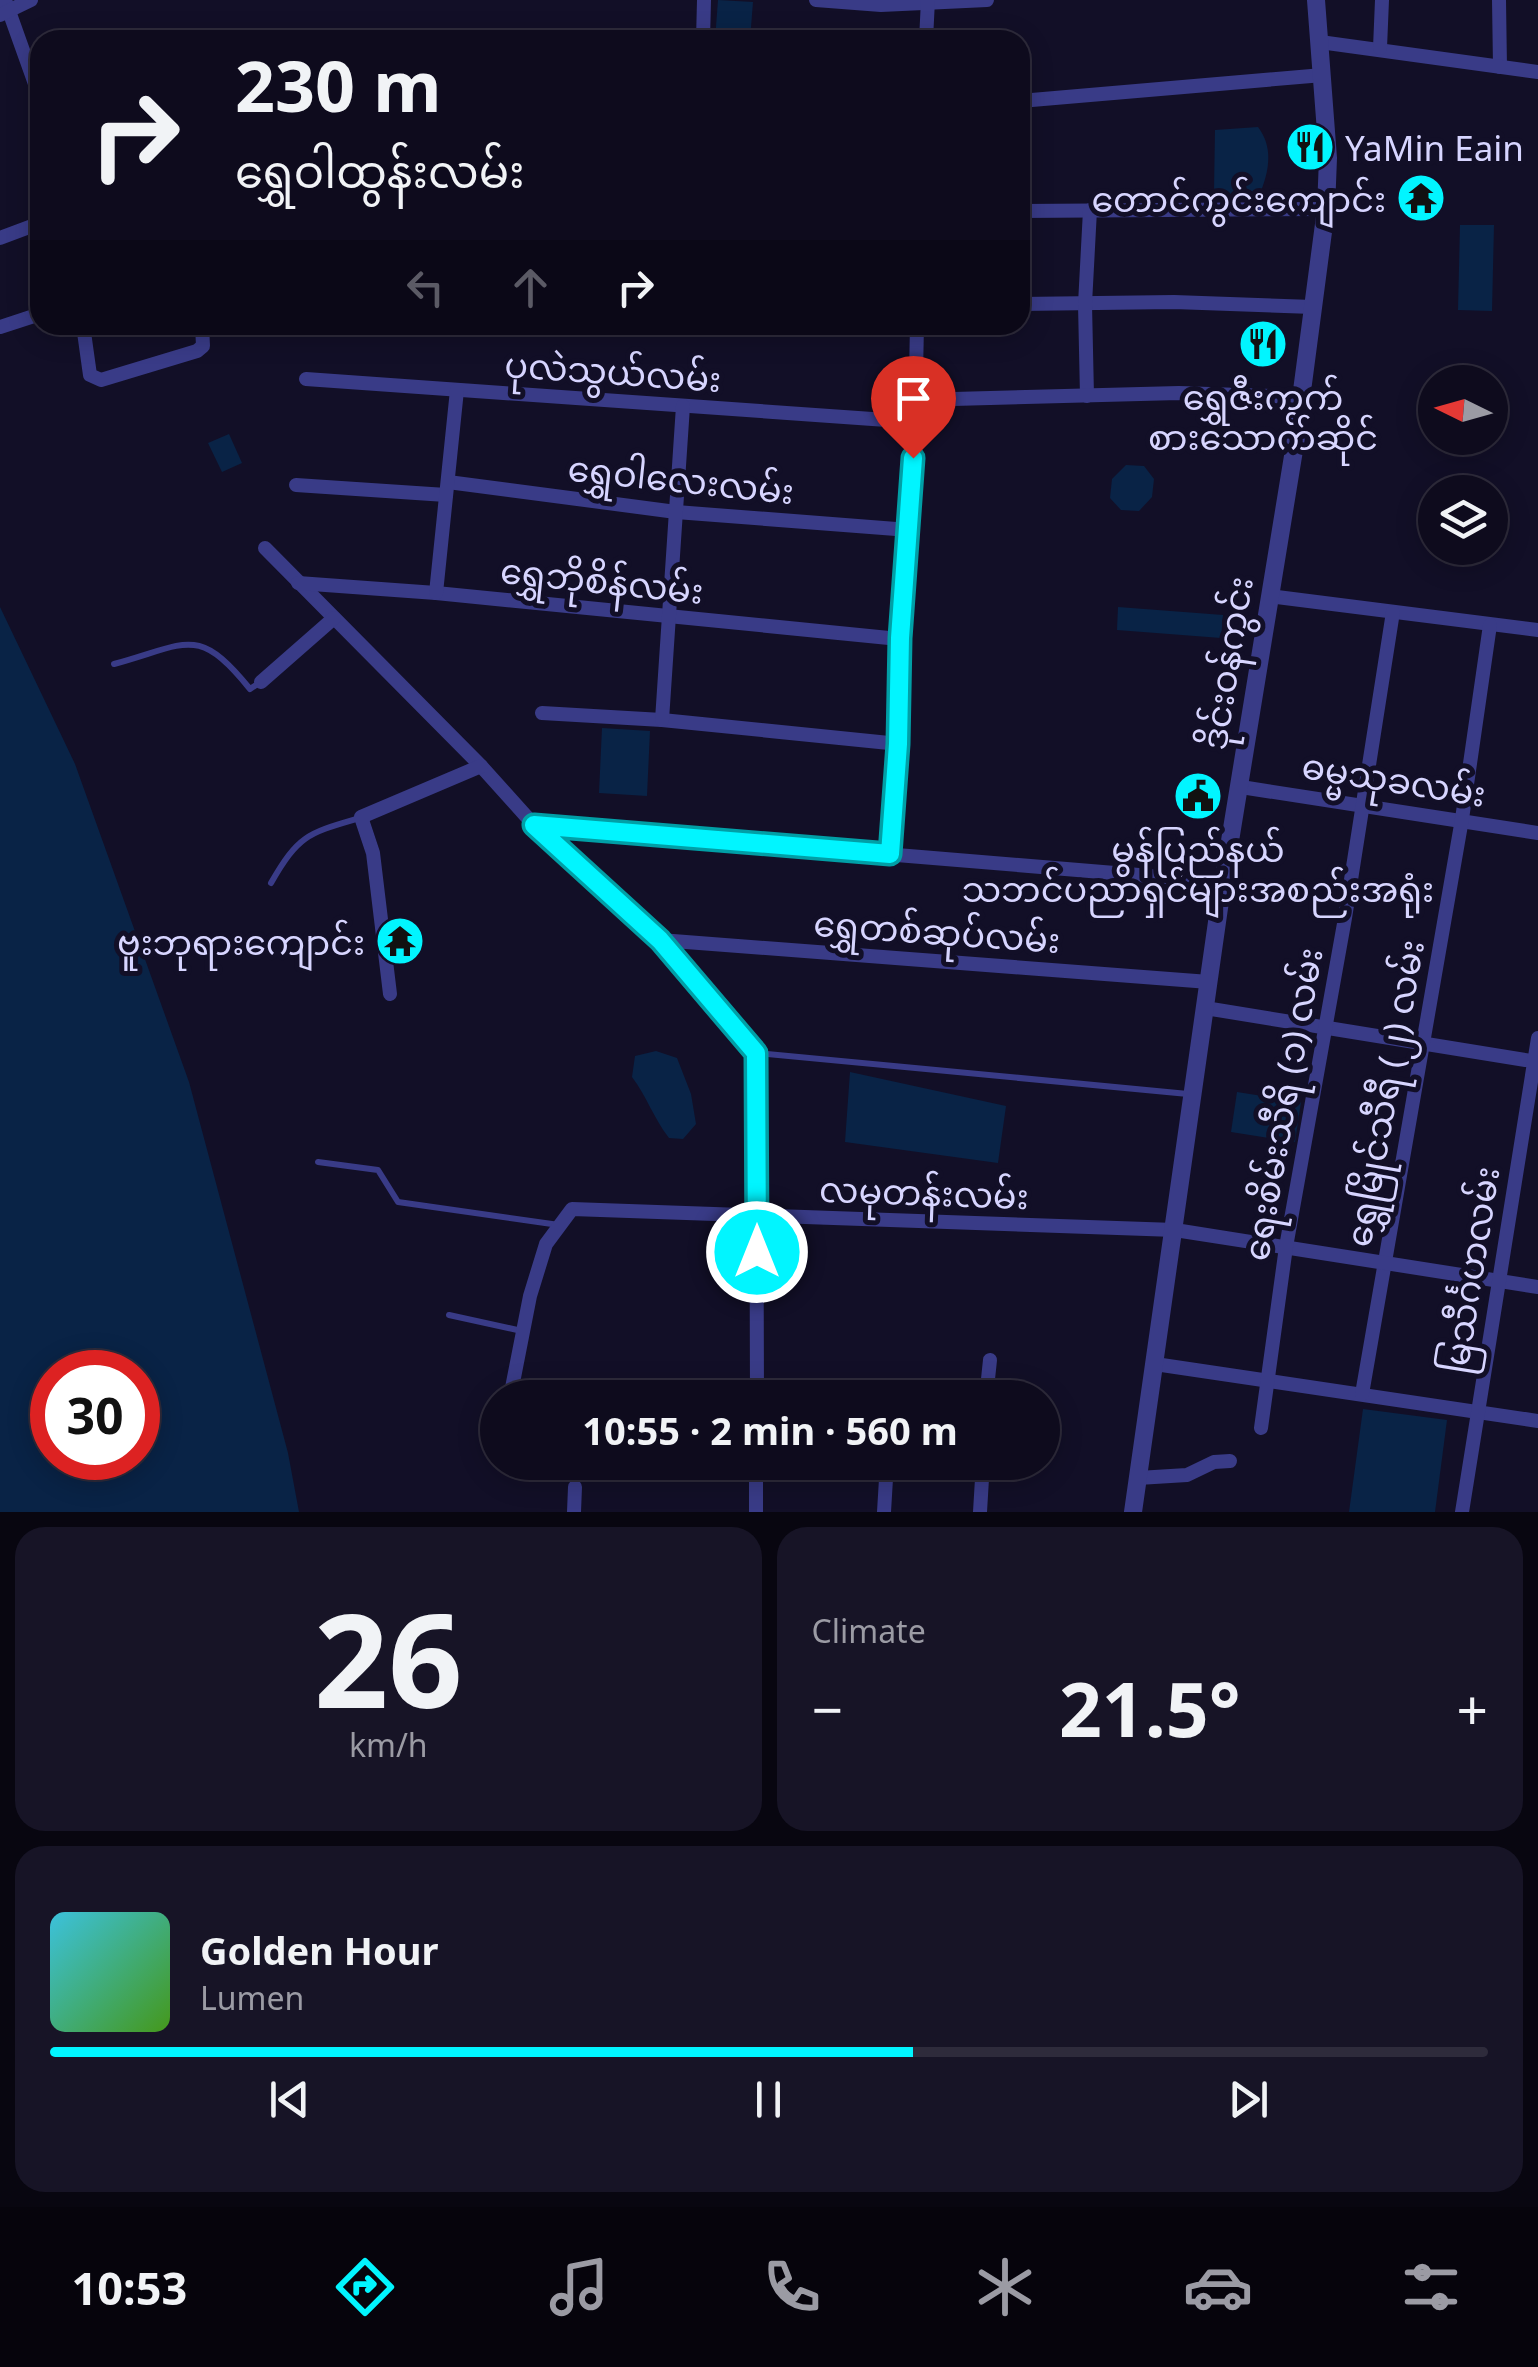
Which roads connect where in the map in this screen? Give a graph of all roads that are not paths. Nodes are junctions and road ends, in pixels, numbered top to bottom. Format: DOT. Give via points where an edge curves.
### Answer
graph roads {
  1 [pos="31,0"];
  2 [pos="704,0"];
  3 [pos="816,0"];
  4 [pos="987,0"];
  5 [pos="1316,0"];
  6 [pos="1382,0"];
  7 [pos="1499,0"];
  8 [pos="928,3"];
  9 [pos="4,8"];
  10 [pos="702,30"];
  11 [pos="927,30"];
  12 [pos="1320,42"];
  13 [pos="1380,48"];
  14 [pos="1500,66"];
  15 [pos="1538,72"];
  16 [pos="30,73"];
  17 [pos="1323,74"];
  18 [pos="1030,100"];
  19 [pos="1326,209"];
  20 [pos="1090,210"];
  21 [pos="1030,211"];
  22 [pos="30,228"];
  23 [pos="0,238"];
  24 [pos="1030,304"];
  25 [pos="1085,304"];
  26 [pos="1313,307"];
  27 [pos="30,317"];
  28 [pos="0,327"];
  29 [pos="84,335"];
  30 [pos="202,335"];
  31 [pos="917,335"];
  32 [pos="306,379"];
  33 [pos="456,390"];
  34 [pos="1087,396"];
  35 [pos="1301,397"];
  36 [pos="916,400"];
  37 [pos="682,406"];
  38 [pos="915,422"];
  39 [pos="296,485"];
  40 [pos="447,489"];
  41 [pos="676,512"];
  42 [pos="909,530"];
  43 [pos="265,548"];
  44 [pos="298,583"];
  45 [pos="436,592"];
  46 [pos="1269,596"];
  47 [pos="1392,612"];
  48 [pos="669,617"];
  49 [pos="334,618"];
  50 [pos="1490,625"];
  51 [pos="1538,630"];
  52 [pos="900,638"];
  53 [pos="114,664"];
  54 [pos="261,682"];
  55 [pos="542,713"];
  56 [pos="662,720"];
  57 [pos="898,744"];
  58 [pos="481,766"];
  59 [pos="1240,786"];
  60 [pos="1360,804"];
  61 [pos="361,817"];
  62 [pos="1462,819"];
  63 [pos="534,825"];
  64 [pos="1538,833"];
  65 [pos="890,854"];
  66 [pos="272,882"];
  67 [pos="1223,882"];
  68 [pos="660,940"];
  69 [pos="1209,982"];
  70 [pos="390,994"];
  71 [pos="1205,1008"];
  72 [pos="1325,1028"];
  73 [pos="1538,1038"];
  74 [pos="1424,1043"];
  75 [pos="756,1053"];
  76 [pos="1536,1062"];
  77 [pos="1193,1094"];
  78 [pos="318,1162"];
  79 [pos="757,1216"];
  80 [pos="560,1225"];
  81 [pos="1175,1230"];
  82 [pos="1286,1247"];
  83 [pos="1385,1263"];
  84 [pos="1499,1281"];
  85 [pos="1538,1287"];
  86 [pos="449,1315"];
  87 [pos="523,1332"];
  88 [pos="990,1360"];
  89 [pos="1155,1364"];
  90 [pos="1268,1379"];
  91 [pos="514,1380"];
  92 [pos="757,1380"];
  93 [pos="988,1380"];
  94 [pos="1362,1394"];
  95 [pos="1478,1413"];
  96 [pos="1538,1421"];
  97 [pos="1261,1428"];
  98 [pos="1230,1461"];
  99 [pos="1138,1478"];
  100 [pos="756,1480"];
  101 [pos="885,1480"];
  102 [pos="982,1480"];
  103 [pos="575,1487"];
  104 [pos="574,1512"];
  105 [pos="756,1512"];
  106 [pos="884,1512"];
  107 [pos="980,1512"];
  108 [pos="1132,1512"];
  109 [pos="1462,1512"];
  1 -- 9 [label="street"];
  2 -- 10 [label="street"];
  3 -- 8 [label="street"];
  4 -- 8 [label="street"];
  5 -- 12 [label="street, ဒိုင်းဝန်ကွင်း"];
  6 -- 13 [label="street"];
  7 -- 14 [label="street"];
  8 -- 11 [label="street"];
  9 -- 16 [label="street"];
  12 -- 13 [label="street"];
  12 -- 17 [label="street, ဒိုင်းဝန်ကွင်း"];
  13 -- 14 [label="street"];
  14 -- 15 [label="street"];
  17 -- 18 [label="street"];
  17 -- 19 [label="street, ဒိုင်းဝန်ကွင်း"];
  19 -- 20 [label="street"];
  19 -- 26 [label="street, ဒိုင်းဝန်ကွင်း"];
  20 -- 21 [label="street"];
  20 -- 25 [label="street"];
  22 -- 23 [label="street"];
  24 -- 25 [label="street"];
  25 -- 26 [label="street"];
  25 -- 34 [label="street"];
  26 -- 35 [label="street, ဒိုင်းဝန်ကွင်း"];
  27 -- 28 [label="street"];
  29 -- 30 [label="street" via="90,375 101,380 197,351"];
  31 -- 36 [label="street"];
  32 -- 33 [label="street, ပုလဲသွယ်လမ်း"];
  33 -- 37 [label="street, ပုလဲသွယ်လမ်း"];
  33 -- 40 [label="street"];
  34 -- 35 [label="street"];
  34 -- 36 [label="street"];
  35 -- 46 [label="street, ဒိုင်းဝန်ကွင်း"];
  36 -- 38 [label="street"];
  37 -- 38 [label="street, ပုလဲသွယ်လမ်း"];
  37 -- 41 [label="street"];
  38 -- 42 [label="street"];
  39 -- 40 [label="street, ရွှေဝါလေးလမ်း"];
  40 -- 41 [label="street, ရွှေဝါလေးလမ်း"];
  40 -- 45 [label="street"];
  41 -- 42 [label="street, ရွှေဝါလေးလမ်း"];
  41 -- 48 [label="street"];
  42 -- 52 [label="street"];
  43 -- 44 [label="street"];
  44 -- 45 [label="street, ရွှေဘိုစိန်လမ်း"];
  44 -- 49 [label="street"];
  45 -- 48 [label="street, ရွှေဘိုစိန်လမ်း"];
  46 -- 47 [label="street"];
  46 -- 59 [label="street, ဒိုင်းဝန်ကွင်း"];
  47 -- 50 [label="street"];
  47 -- 60 [label="street, ရေးစိမ်းသီရိ (၁) လမ်း"];
  48 -- 52 [label="street, ရွှေဘိုစိန်လမ်း"];
  48 -- 56 [label="street"];
  49 -- 54 [label="street"];
  49 -- 58 [label="street"];
  50 -- 51 [label="street"];
  50 -- 62 [label="street, ရွှေမြိုင်သီရီ (၂) လမ်း"];
  52 -- 57 [label="street"];
  53 -- 54 [label="lane" via="192,642 226,659 250,689"];
  55 -- 56 [label="street"];
  56 -- 57 [label="street"];
  57 -- 65 [label="street"];
  58 -- 61 [label="street"];
  58 -- 63 [label="street"];
  59 -- 60 [label="street, ဓမ္မသုခလမ်း"];
  59 -- 67 [label="street, ဒိုင်းဝန်ကွင်း"];
  60 -- 62 [label="street, ဓမ္မသုခလမ်း"];
  60 -- 72 [label="street, ရေးစိမ်းသီရိ (၁) လမ်း"];
  61 -- 66 [label="lane" via="311,832"];
  61 -- 70 [label="street" via="372,853"];
  62 -- 64 [label="street, ဓမ္မသုခလမ်း"];
  62 -- 74 [label="street, ရွှေမြိုင်သီရီ (၂) လမ်း"];
  63 -- 65 [label="street"];
  63 -- 68 [label="street"];
  65 -- 67 [label="street"];
  67 -- 69 [label="street, ဒိုင်းဝန်ကွင်း"];
  68 -- 69 [label="street, ရွှေတစ်ဆုပ်လမ်း"];
  68 -- 75 [label="street"];
  69 -- 71 [label="street, ဒိုင်းဝန်ကွင်း"];
  71 -- 72 [label="street"];
  71 -- 77 [label="street, ဒိုင်းဝန်ကွင်း"];
  72 -- 74 [label="street"];
  72 -- 82 [label="street, ရေးစိမ်းသီရိ (၁) လမ်း"];
  73 -- 76 [label="street, မြသီင်္ဂဟလမ်း"];
  74 -- 76 [label="street"];
  74 -- 83 [label="street, ရွှေမြိုင်သီရီ (၂) လမ်း"];
  75 -- 77 [label="lane"];
  75 -- 79 [label="street"];
  76 -- 84 [label="street, မြသီင်္ဂဟလမ်း"];
  77 -- 81 [label="street, ဒိုင်းဝန်ကွင်း"];
  78 -- 80 [label="lane" via="378,1170 398,1202"];
  79 -- 80 [label="street, လမုတန်းလမ်း" via="572,1210"];
  79 -- 81 [label="street, လမုတန်းလမ်း"];
  79 -- 92 [label="street"];
  80 -- 87 [label="street" via="546,1244"];
  81 -- 82 [label="street, လမုတန်းလမ်း"];
  81 -- 89 [label="street, ဒိုင်းဝန်ကွင်း"];
  82 -- 83 [label="street, လမုတန်းလမ်း"];
  82 -- 90 [label="street, ရေးစိမ်းသီရိ (၁) လမ်း"];
  83 -- 84 [label="street, လမုတန်းလမ်း"];
  83 -- 94 [label="street, ရွှေမြိုင်သီရီ (၂) လမ်း"];
  84 -- 85 [label="street, လမုတန်းလမ်း"];
  84 -- 95 [label="street, မြသီင်္ဂဟလမ်း"];
  86 -- 87 [label="lane"];
  87 -- 91 [label="street"];
  88 -- 93 [label="street"];
  89 -- 90 [label="street"];
  89 -- 99 [label="street, ဒိုင်းဝန်ကွင်း"];
  90 -- 94 [label="street"];
  90 -- 97 [label="street, ရေးစိမ်းသီရိ (၁) လမ်း"];
  94 -- 95 [label="street"];
  95 -- 96 [label="street"];
  95 -- 109 [label="street, မြသီင်္ဂဟလမ်း"];
  98 -- 99 [label="street" via="1187,1475"];
  99 -- 108 [label="street, ဒိုင်းဝန်ကွင်း"];
  100 -- 105 [label="street"];
  101 -- 106 [label="street"];
  102 -- 107 [label="street"];
  103 -- 104 [label="street"];
}
